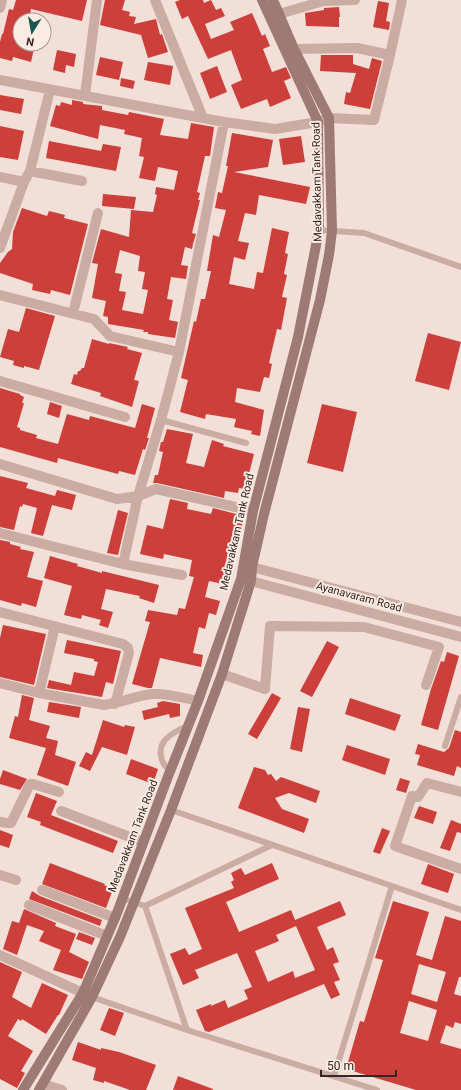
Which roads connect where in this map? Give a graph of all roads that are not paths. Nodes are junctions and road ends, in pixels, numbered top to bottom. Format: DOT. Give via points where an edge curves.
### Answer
graph roads {
  1 [pos="2,0"];
  2 [pos="97,0"];
  3 [pos="155,0"];
  4 [pos="262,0"];
  5 [pos="273,0"];
  6 [pos="324,0"];
  7 [pos="355,0"];
  8 [pos="402,0"];
  9 [pos="0,8"];
  10 [pos="279,14"];
  11 [pos="294,48"];
  12 [pos="390,55"];
  13 [pos="0,80"];
  14 [pos="50,90"];
  15 [pos="85,95"];
  16 [pos="203,118"];
  17 [pos="328,118"];
  18 [pos="224,122"];
  19 [pos="318,122"];
  20 [pos="30,171"];
  21 [pos="0,177"];
  22 [pos="82,180"];
  23 [pos="24,182"];
  24 [pos="98,214"];
  25 [pos="319,230"];
  26 [pos="332,231"];
  27 [pos="0,248"];
  28 [pos="461,267"];
  29 [pos="0,295"];
  30 [pos="73,313"];
  31 [pos="179,352"];
  32 [pos="0,382"];
  33 [pos="125,417"];
  34 [pos="161,420"];
  35 [pos="246,443"];
  36 [pos="0,464"];
  37 [pos="138,496"];
  38 [pos="253,511"];
  39 [pos="0,533"];
  40 [pos="124,564"];
  41 [pos="247,566"];
  42 [pos="182,575"];
  43 [pos="241,579"];
  44 [pos="251,581"];
  45 [pos="0,612"];
  46 [pos="461,622"];
  47 [pos="55,626"];
  48 [pos="461,637"];
  49 [pos="222,674"];
  50 [pos="0,683"];
  51 [pos="426,685"];
  52 [pos="39,693"];
  53 [pos="461,696"];
  54 [pos="198,701"];
  55 [pos="115,704"];
  56 [pos="188,726"];
  57 [pos="445,746"];
  58 [pos="170,770"];
  59 [pos="59,792"];
  60 [pos="461,792"];
  61 [pos="171,810"];
  62 [pos="61,811"];
  63 [pos="0,822"];
  64 [pos="143,842"];
  65 [pos="272,845"];
  66 [pos="461,869"];
  67 [pos="0,874"];
  68 [pos="16,880"];
  69 [pos="392,886"];
  70 [pos="42,890"];
  71 [pos="122,898"];
  72 [pos="134,902"];
  73 [pos="29,905"];
  74 [pos="145,906"];
  75 [pos="461,910"];
  76 [pos="115,918"];
  77 [pos="107,936"];
  78 [pos="0,955"];
  79 [pos="88,995"];
  80 [pos="187,1030"];
  81 [pos="334,1076"];
  82 [pos="41,1087"];
  83 [pos="23,1090"];
  84 [pos="62,1090"];
  85 [pos="377,1090"];
  1 -- 9 [label="street"];
  2 -- 15 [label="street"];
  3 -- 16 [label="street"];
  4 -- 19 [label="main road, Medavakkam Tank Road"];
  5 -- 10 [label="main road, Medavakkam Tank Road"];
  6 -- 7 [label="street"];
  6 -- 10 [label="street"];
  8 -- 12 [label="street"];
  10 -- 11 [label="main road, Medavakkam Tank Road"];
  11 -- 12 [label="street" via="357,48"];
  11 -- 17 [label="main road, Medavakkam Tank Road"];
  12 -- 17 [label="street" via="374,120"];
  13 -- 14 [label="street"];
  14 -- 15 [label="street"];
  14 -- 20 [label="street"];
  15 -- 16 [label="street"];
  16 -- 18 [label="street"];
  17 -- 19 [label="street"];
  17 -- 26 [label="main road, Medavakkam Tank Road"];
  18 -- 19 [label="street" via="275,129"];
  18 -- 31 [label="street"];
  19 -- 25 [label="main road, Medavakkam Tank Road"];
  20 -- 22 [label="street"];
  20 -- 23 [label="street"];
  21 -- 23 [label="street"];
  23 -- 27 [label="street"];
  24 -- 30 [label="street"];
  25 -- 26 [label="lane"];
  25 -- 38 [label="main road, Medavakkam Tank Road" via="298,337"];
  26 -- 28 [label="lane" via="364,233"];
  26 -- 41 [label="main road, Medavakkam Tank Road" via="320,300 264,514"];
  29 -- 30 [label="street"];
  30 -- 31 [label="street" via="94,319 110,336"];
  31 -- 34 [label="street"];
  32 -- 33 [label="street"];
  34 -- 35 [label="lane"];
  34 -- 37 [label="street"];
  36 -- 37 [label="street" via="117,498"];
  37 -- 38 [label="street" via="156,489"];
  37 -- 40 [label="street"];
  38 -- 41 [label="main road, Medavakkam Tank Road"];
  39 -- 40 [label="street"];
  40 -- 42 [label="street"];
  41 -- 43 [label="main road, Medavakkam Tank Road"];
  41 -- 44 [label="main road, Medavakkam Tank Road"];
  41 -- 46 [label="street, Ayanavaram Road"];
  43 -- 44 [label="street, Ayanavaram Road"];
  43 -- 54 [label="main road, Medavakkam Tank Road"];
  44 -- 48 [label="street, Ayanavaram Road"];
  44 -- 49 [label="main road, Medavakkam Tank Road"];
  45 -- 47 [label="street"];
  47 -- 52 [label="street"];
  47 -- 55 [label="street" via="123,644 128,648 129,653"];
  49 -- 51 [label="street" via="265,689 270,626 364,627 439,647"];
  49 -- 61 [label="main road, Medavakkam Tank Road"];
  50 -- 52 [label="street"];
  52 -- 55 [label="street" via="104,705"];
  53 -- 57 [label="lane"];
  54 -- 55 [label="street" via="166,694 151,694"];
  54 -- 56 [label="main road, Medavakkam Tank Road"];
  56 -- 58 [label="main road, Medavakkam Tank Road"];
  56 -- 58 [label="lane" via="164,740 160,754 164,765"];
  58 -- 64 [label="main road, Medavakkam Tank Road"];
  59 -- 63 [label="street" via="30,784 11,823"];
  60 -- 66 [label="street" via="427,783 418,797 412,796 395,846"];
  61 -- 65 [label="lane"];
  61 -- 72 [label="main road, Medavakkam Tank Road"];
  62 -- 64 [label="street"];
  64 -- 71 [label="main road, Medavakkam Tank Road"];
  65 -- 69 [label="lane"];
  65 -- 74 [label="lane"];
  67 -- 68 [label="street"];
  69 -- 75 [label="lane"];
  69 -- 81 [label="lane"];
  70 -- 76 [label="street"];
  71 -- 72 [label="lane"];
  71 -- 76 [label="main road, Medavakkam Tank Road"];
  72 -- 74 [label="lane"];
  72 -- 79 [label="main road, Medavakkam Tank Road" via="120,937"];
  73 -- 77 [label="street"];
  74 -- 80 [label="lane"];
  76 -- 77 [label="main road, Medavakkam Tank Road"];
  77 -- 79 [label="main road, Medavakkam Tank Road"];
  78 -- 79 [label="street"];
  79 -- 80 [label="lane"];
  79 -- 82 [label="main road, Medavakkam Tank Road"];
  79 -- 83 [label="main road, Medavakkam Tank Road"];
  80 -- 81 [label="lane"];
  81 -- 85 [label="lane"];
  82 -- 84 [label="street"];
}
